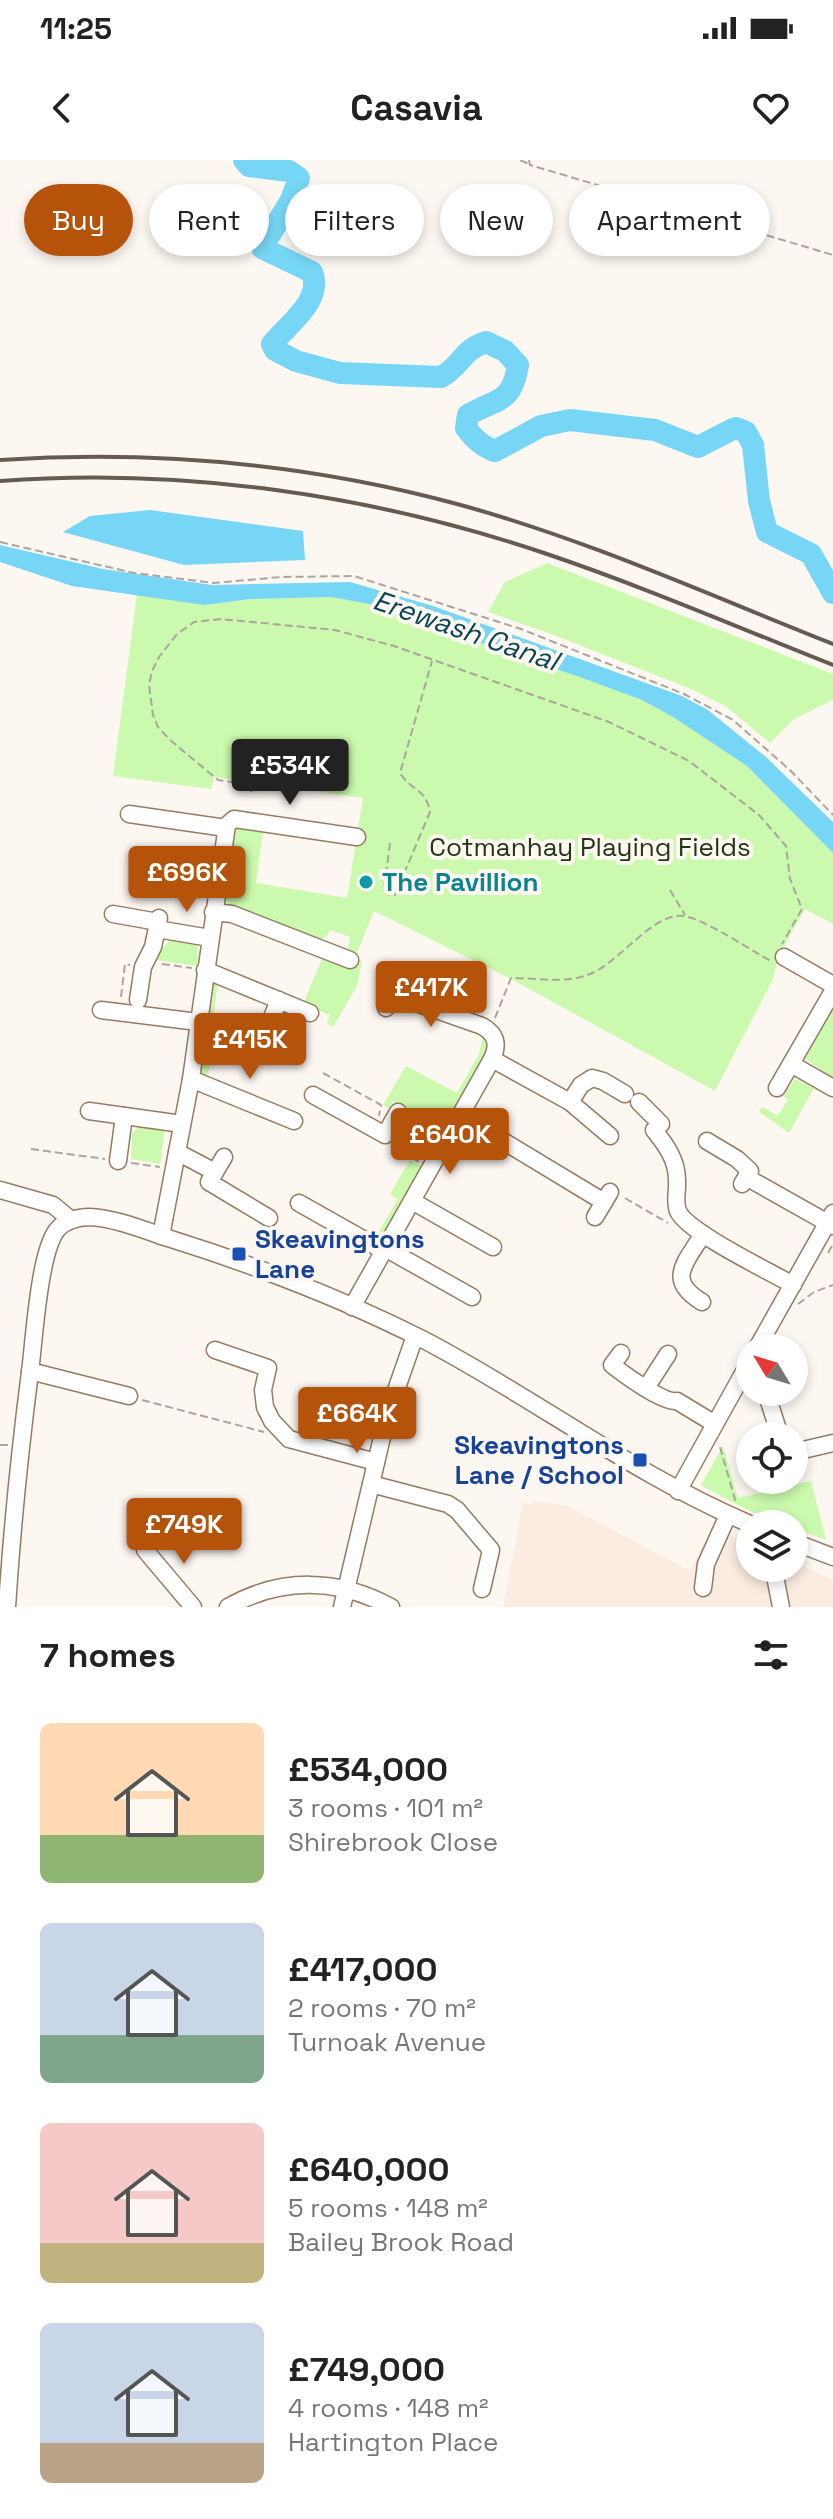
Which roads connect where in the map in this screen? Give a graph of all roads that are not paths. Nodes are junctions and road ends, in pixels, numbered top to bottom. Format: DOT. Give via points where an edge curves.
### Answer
graph roads {
  1 [pos="129,814"];
  2 [pos="227,825"];
  3 [pos="357,837"];
  4 [pos="213,912"];
  5 [pos="113,914"];
  6 [pos="157,927"];
  7 [pos="210,938"];
  8 [pos="779,954"];
  9 [pos="350,960"];
  10 [pos="205,970"];
  11 [pos="833,988"];
  12 [pos="391,993"];
  13 [pos="138,1000"];
  14 [pos="279,1000"];
  15 [pos="101,1010"];
  16 [pos="310,1013"];
  17 [pos="198,1022"];
  18 [pos="264,1037"];
  19 [pos="492,1059"];
  20 [pos="791,1064"];
  21 [pos="191,1079"];
  22 [pos="777,1088"];
  23 [pos="833,1088"];
  24 [pos="313,1095"];
  25 [pos="570,1102"];
  26 [pos="89,1111"];
  27 [pos="460,1115"];
  28 [pos="124,1116"];
  29 [pos="294,1121"];
  30 [pos="182,1124"];
  31 [pos="610,1136"];
  32 [pos="707,1141"];
  33 [pos="441,1150"];
  34 [pos="176,1160"];
  35 [pos="118,1161"];
  36 [pos="0,1190"];
  37 [pos="412,1201"];
  38 [pos="299,1203"];
  39 [pos="477,1216"];
  40 [pos="595,1217"];
  41 [pos="269,1218"];
  42 [pos="71,1220"];
  43 [pos="831,1221"];
  44 [pos="698,1231"];
  45 [pos="468,1233"];
  46 [pos="161,1236"];
  47 [pos="493,1247"];
  48 [pos="385,1250"];
  49 [pos="793,1285"];
  50 [pos="472,1297"];
  51 [pos="702,1302"];
  52 [pos="352,1307"];
  53 [pos="765,1334"];
  54 [pos="415,1336"];
  55 [pos="215,1350"];
  56 [pos="621,1353"];
  57 [pos="668,1354"];
  58 [pos="30,1371"];
  59 [pos="646,1388"];
  60 [pos="736,1389"];
  61 [pos="129,1396"];
  62 [pos="715,1424"];
  63 [pos="833,1443"];
  64 [pos="808,1449"];
  65 [pos="376,1462"];
  66 [pos="371,1484"];
  67 [pos="678,1491"];
  68 [pos="732,1510"];
  69 [pos="736,1513"];
  70 [pos="808,1547"];
  71 [pos="145,1550"];
  72 [pos="833,1557"];
  73 [pos="776,1582"];
  74 [pos="703,1588"];
  75 [pos="346,1589"];
  76 [pos="482,1589"];
  77 [pos="7,1607"];
  78 [pos="193,1607"];
  79 [pos="228,1607"];
  80 [pos="342,1607"];
  81 [pos="391,1607"];
  82 [pos="781,1607"];
  1 -- 2 [label="street"];
  2 -- 3 [label="street" via="234,819"];
  2 -- 4 [label="street"];
  4 -- 7 [label="street"];
  4 -- 9 [label="street" via="334,945"];
  5 -- 6 [label="street"];
  6 -- 7 [label="street"];
  6 -- 13 [label="street"];
  7 -- 10 [label="street"];
  8 -- 11 [label="street"];
  10 -- 14 [label="street"];
  10 -- 17 [label="street"];
  11 -- 20 [label="street"];
  12 -- 19 [label="street" via="492,1034 497,1046"];
  14 -- 16 [label="street"];
  14 -- 18 [label="street"];
  15 -- 17 [label="street"];
  17 -- 21 [label="street"];
  19 -- 25 [label="street"];
  19 -- 27 [label="street"];
  20 -- 22 [label="street"];
  20 -- 23 [label="street"];
  21 -- 29 [label="street"];
  21 -- 30 [label="street"];
  24 -- 33 [label="street" via="385,1118"];
  25 -- 31 [label="street"];
  25 -- 44 [label="street" via="592,1078 632,1098 669,1151 677,1172 679,1211"];
  26 -- 28 [label="street"];
  27 -- 33 [label="street"];
  27 -- 40 [label="street" via="607,1197"];
  28 -- 30 [label="street"];
  28 -- 35 [label="street"];
  30 -- 34 [label="street"];
  32 -- 43 [label="street" via="737,1159 746,1178"];
  33 -- 37 [label="street"];
  34 -- 41 [label="street" via="216,1170"];
  34 -- 46 [label="street"];
  36 -- 42 [label="street" via="53,1205"];
  37 -- 45 [label="street"];
  37 -- 48 [label="street"];
  38 -- 48 [label="street"];
  39 -- 45 [label="street"];
  42 -- 46 [label="street" via="89,1217"];
  42 -- 58 [label="street" via="52,1239"];
  43 -- 49 [label="street"];
  44 -- 49 [label="street"];
  44 -- 51 [label="street" via="681,1278 687,1293"];
  45 -- 47 [label="street"];
  46 -- 52 [label="street"];
  48 -- 50 [label="street"];
  48 -- 52 [label="street"];
  49 -- 53 [label="street"];
  52 -- 54 [label="street"];
  54 -- 65 [label="street"];
  54 -- 67 [label="street"];
  55 -- 65 [label="street" via="268,1368 265,1407 289,1439"];
  56 -- 59 [label="street" via="612,1365"];
  57 -- 59 [label="street"];
  58 -- 61 [label="street"];
  58 -- 77 [label="street"];
  59 -- 62 [label="street"];
  60 -- 62 [label="street"];
  62 -- 67 [label="street"];
  63 -- 64 [label="street"];
  65 -- 66 [label="street"];
  66 -- 75 [label="street"];
  66 -- 76 [label="street" via="457,1510 491,1550"];
  67 -- 68 [label="street"];
  68 -- 69 [label="street"];
  68 -- 74 [label="street" via="706,1564"];
  70 -- 72 [label="street"];
  71 -- 78 [label="street"];
  73 -- 82 [label="street"];
  75 -- 79 [label="street" via="289,1585"];
  75 -- 80 [label="street"];
  75 -- 81 [label="street"];
}
